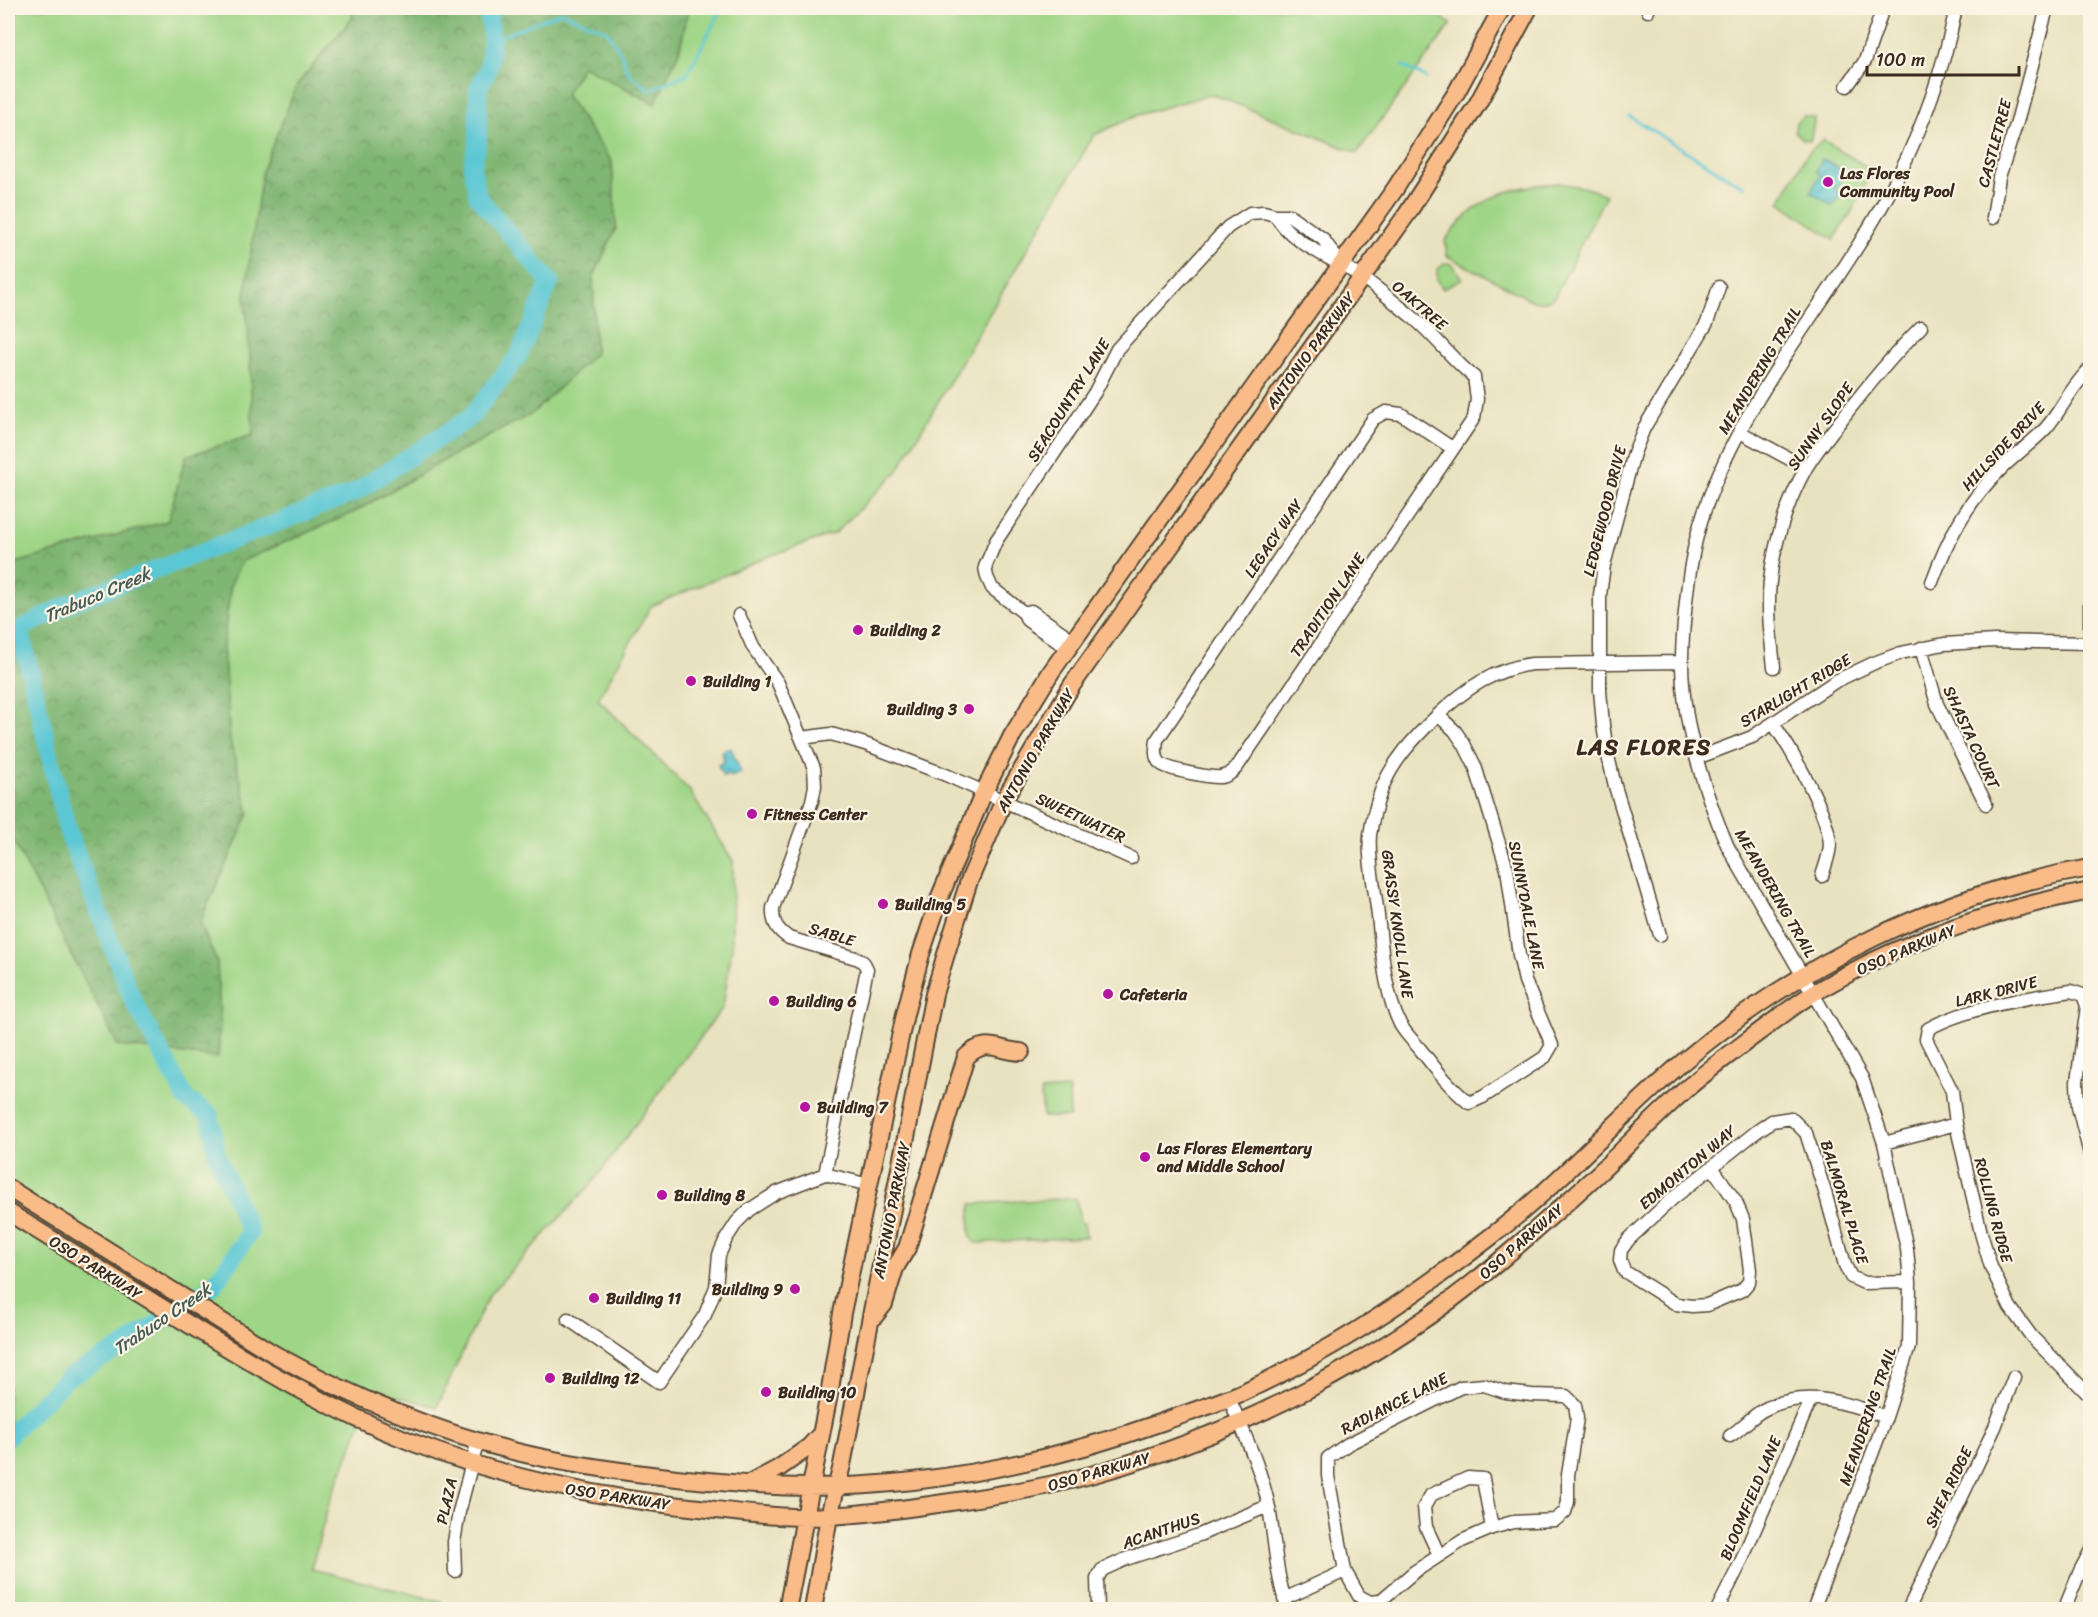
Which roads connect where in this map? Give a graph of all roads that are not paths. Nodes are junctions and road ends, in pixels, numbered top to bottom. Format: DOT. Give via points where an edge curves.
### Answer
graph roads {
  1 [pos="1502,8"];
  2 [pos="1529,8"];
  3 [pos="1883,8"];
  4 [pos="1956,8"];
  5 [pos="2046,8"];
  6 [pos="1847,86"];
  7 [pos="1993,218"];
  8 [pos="1340,264"];
  9 [pos="1362,278"];
  10 [pos="1719,287"];
  11 [pos="1921,327"];
  12 [pos="2091,369"];
  13 [pos="1474,377"];
  14 [pos="1740,432"];
  15 [pos="1452,448"];
  16 [pos="1806,468"];
  17 [pos="1932,582"];
  18 [pos="2091,603"];
  19 [pos="739,615"];
  20 [pos="2091,629"];
  21 [pos="2091,642"];
  22 [pos="1070,644"];
  23 [pos="1921,648"];
  24 [pos="1600,662"];
  25 [pos="1682,662"];
  26 [pos="1774,667"];
  27 [pos="1438,715"];
  28 [pos="1773,723"];
  29 [pos="802,738"];
  30 [pos="1155,754"];
  31 [pos="1697,758"];
  32 [pos="984,792"];
  33 [pos="1004,800"];
  34 [pos="1986,804"];
  35 [pos="1131,858"];
  36 [pos="2091,868"];
  37 [pos="1822,876"];
  38 [pos="2091,891"];
  39 [pos="1660,935"];
  40 [pos="1804,975"];
  41 [pos="1814,993"];
  42 [pos="1926,1039"];
  43 [pos="1021,1052"];
  44 [pos="1469,1102"];
  45 [pos="1791,1118"];
  46 [pos="1956,1124"];
  47 [pos="2087,1131"];
  48 [pos="1884,1143"];
  49 [pos="2091,1154"];
  50 [pos="1712,1167"];
  51 [pos="825,1174"];
  52 [pos="869,1185"];
  53 [pos="8,1188"];
  54 [pos="8,1212"];
  55 [pos="1910,1282"];
  56 [pos="568,1319"];
  57 [pos="869,1324"];
  58 [pos="2014,1377"];
  59 [pos="2091,1396"];
  60 [pos="1229,1398"];
  61 [pos="1811,1399"];
  62 [pos="1886,1417"];
  63 [pos="1239,1423"];
  64 [pos="819,1436"];
  65 [pos="1730,1436"];
  66 [pos="478,1440"];
  67 [pos="472,1464"];
  68 [pos="748,1485"];
  69 [pos="837,1486"];
  70 [pos="811,1487"];
  71 [pos="1268,1506"];
  72 [pos="829,1516"];
  73 [pos="804,1517"];
  74 [pos="1492,1528"];
  75 [pos="2091,1552"];
  76 [pos="1439,1555"];
  77 [pos="455,1570"];
  78 [pos="1344,1571"];
  79 [pos="1286,1604"];
  80 [pos="787,1610"];
  81 [pos="813,1610"];
  82 [pos="1098,1610"];
  83 [pos="1717,1610"];
  84 [pos="1813,1610"];
  85 [pos="1908,1610"];
  86 [pos="2064,1610"];
  1 -- 8 [label="main road, ANTONIO PARKWAY" via="1450,102 1395,189"];
  2 -- 9 [label="main road, ANTONIO PARKWAY" via="1456,138"];
  3 -- 6 [label="street" via="1865,61"];
  4 -- 14 [label="street, MEANDERING TRAIL" via="1934,90 1898,176"];
  5 -- 7 [label="street, CASTLETREE" via="1999,177"];
  8 -- 9 [label="street, OAKTREE"];
  8 -- 22 [label="main road, ANTONIO PARKWAY"];
  8 -- 22 [label="street, SEACOUNTRY LANE" via="1323,239 1289,215 1250,213 1228,227 1117,350 1095,392 996,541 985,567 992,588 1024,613 1031,611"];
  9 -- 13 [label="street, OAKTREE" via="1412,316"];
  9 -- 33 [label="main road, ANTONIO PARKWAY" via="1072,685"];
  10 -- 24 [label="street, LEDGEWOOD DRIVE" via="1707,323 1649,419 1634,453 1604,565"];
  11 -- 16 [label="street, SUNNY SLOPE" via="1875,377"];
  12 -- 17 [label="street, HILLSIDE DRIVE" via="2046,428 1975,498 1945,546"];
  13 -- 15 [label="street, TRADITION LANE" via="1474,418"];
  14 -- 16 [label="street"];
  14 -- 25 [label="street, MEANDERING TRAIL" via="1711,492 1695,544"];
  15 -- 30 [label="street, TRADITION LANE" via="1230,775 1219,777 1170,769"];
  15 -- 30 [label="street, LEGACY WAY" via="1401,414 1386,412 1373,419 1157,740"];
  16 -- 26 [label="street, SUNNY SLOPE" via="1789,506 1770,581"];
  18 -- 20 [label="street"];
  19 -- 29 [label="street, SABLE" via="752,645 778,684"];
  21 -- 23 [label="street, STARLIGHT RIDGE" via="1995,641"];
  22 -- 32 [label="main road, ANTONIO PARKWAY" via="1012,736"];
  23 -- 28 [label="street, STARLIGHT RIDGE" via="1874,663 1836,681"];
  23 -- 34 [label="street, SHASTA COURT" via="1937,704"];
  24 -- 25 [label="street, GRASSY KNOLL LANE"];
  24 -- 27 [label="street, GRASSY KNOLL LANE" via="1532,664 1507,669 1474,685"];
  24 -- 39 [label="street, LEDGEWOOD DRIVE" via="1603,725 1615,786"];
  25 -- 31 [label="street, MEANDERING TRAIL"];
  27 -- 44 [label="street, GRASSY KNOLL LANE" via="1405,749 1382,788 1370,836 1370,858 1393,1008 1402,1027 1452,1089"];
  27 -- 44 [label="street, SUNNYDALE LANE" via="1455,731 1475,766 1507,869 1525,981 1552,1045 1545,1057"];
  28 -- 31 [label="street, STARLIGHT RIDGE" via="1752,737"];
  28 -- 37 [label="street" via="1790,749 1824,822 1830,846"];
  29 -- 32 [label="street" via="831,734 865,744"];
  29 -- 51 [label="street, SABLE" via="814,768 815,786 772,917 780,932 789,938 859,959 867,969"];
  31 -- 40 [label="street, MEANDERING TRAIL" via="1728,847"];
  32 -- 33 [label="street, SWEETWATER"];
  32 -- 52 [label="main road, ANTONIO PARKWAY" via="941,894 921,954"];
  33 -- 35 [label="street, SWEETWATER"];
  33 -- 57 [label="main road, ANTONIO PARKWAY" via="969,881 934,994"];
  36 -- 40 [label="main road, OSO PARKWAY" via="2003,889 1924,915"];
  38 -- 41 [label="main road, OSO PARKWAY" via="2057,897 1958,927 1850,973"];
  40 -- 41 [label="street, MEANDERING TRAIL"];
  40 -- 60 [label="main road, OSO PARKWAY" via="1742,1016 1680,1065 1512,1219 1450,1268 1355,1331"];
  41 -- 48 [label="street, MEANDERING TRAIL" via="1862,1078"];
  41 -- 63 [label="main road, OSO PARKWAY" via="1687,1088 1596,1176 1454,1298 1377,1350"];
  42 -- 46 [label="street, ROLLING RIDGE" via="1952,1091"];
  42 -- 47 [label="street, LARK DRIVE" via="1928,1029 1937,1024 1991,1006 2072,991 2083,994 2087,1006 2077,1082 2078,1107"];
  43 -- 57 [label="main road" via="981,1046 966,1057 907,1248 895,1268 884,1304"];
  45 -- 50 [label="street, EDMONTON WAY" via="1772,1121"];
  45 -- 55 [label="street, BALMORAL PLACE" via="1806,1133 1851,1277 1864,1282"];
  46 -- 48 [label="street"];
  46 -- 59 [label="street, ROLLING RIDGE" via="1990,1267 2010,1307 2032,1337"];
  47 -- 49 [label="street"];
  48 -- 55 [label="street, MEANDERING TRAIL" via="1907,1249"];
  50 -- 50 [label="street, EDMONTON WAY" via="1743,1219 1749,1282 1742,1290 1707,1305 1676,1304 1624,1271 1621,1250 1672,1199"];
  51 -- 52 [label="street"];
  51 -- 56 [label="street" via="776,1192 736,1222 719,1256 716,1287 705,1315 659,1382"];
  52 -- 64 [label="main road, ANTONIO PARKWAY"];
  53 -- 66 [label="main road, OSO PARKWAY" via="318,1378 419,1421"];
  54 -- 67 [label="main road, OSO PARKWAY" via="261,1370 350,1416"];
  55 -- 62 [label="street, MEANDERING TRAIL" via="1909,1347"];
  57 -- 69 [label="main road, ANTONIO PARKWAY"];
  58 -- 85 [label="street, SHEA RIDGE" via="1995,1427"];
  60 -- 63 [label="street"];
  60 -- 69 [label="main road, OSO PARKWAY" via="1111,1441 1049,1458 946,1476"];
  61 -- 62 [label="street" via="1848,1403"];
  61 -- 65 [label="street" via="1766,1408"];
  61 -- 83 [label="street, BLOOMFIELD LANE"];
  62 -- 84 [label="street, MEANDERING TRAIL"];
  63 -- 71 [label="street"];
  63 -- 72 [label="main road, OSO PARKWAY" via="1140,1460 1042,1487 898,1510"];
  64 -- 68 [label="main road" via="779,1468"];
  64 -- 70 [label="main road, ANTONIO PARKWAY"];
  66 -- 67 [label="street, PLAZA"];
  66 -- 68 [label="main road, OSO PARKWAY" via="520,1453 612,1471"];
  67 -- 73 [label="main road, OSO PARKWAY" via="550,1485 641,1501"];
  67 -- 77 [label="street, PLAZA" via="454,1542"];
  68 -- 70 [label="main road, OSO PARKWAY"];
  69 -- 70 [label="main road, OSO PARKWAY"];
  69 -- 72 [label="main road, ANTONIO PARKWAY"];
  70 -- 73 [label="main road, ANTONIO PARKWAY"];
  71 -- 79 [label="street"];
  71 -- 82 [label="street, ACANTHUS" via="1102,1570 1097,1579"];
  72 -- 73 [label="main road, OSO PARKWAY"];
  72 -- 81 [label="main road, ANTONIO PARKWAY"];
  73 -- 80 [label="main road, ANTONIO PARKWAY"];
  74 -- 76 [label="street, RADIANCE LANE"];
  74 -- 76 [label="street" via="1483,1479 1468,1478 1431,1495 1424,1508 1426,1527"];
  74 -- 78 [label="street, RADIANCE LANE" via="1513,1522 1555,1520 1565,1512 1577,1418 1575,1405 1566,1396 1505,1392 1484,1385 1461,1387 1328,1458"];
  75 -- 86 [label="street"];
  76 -- 78 [label="street, RADIANCE LANE" via="1380,1601 1370,1602 1359,1596"];
  78 -- 79 [label="street"];
}
